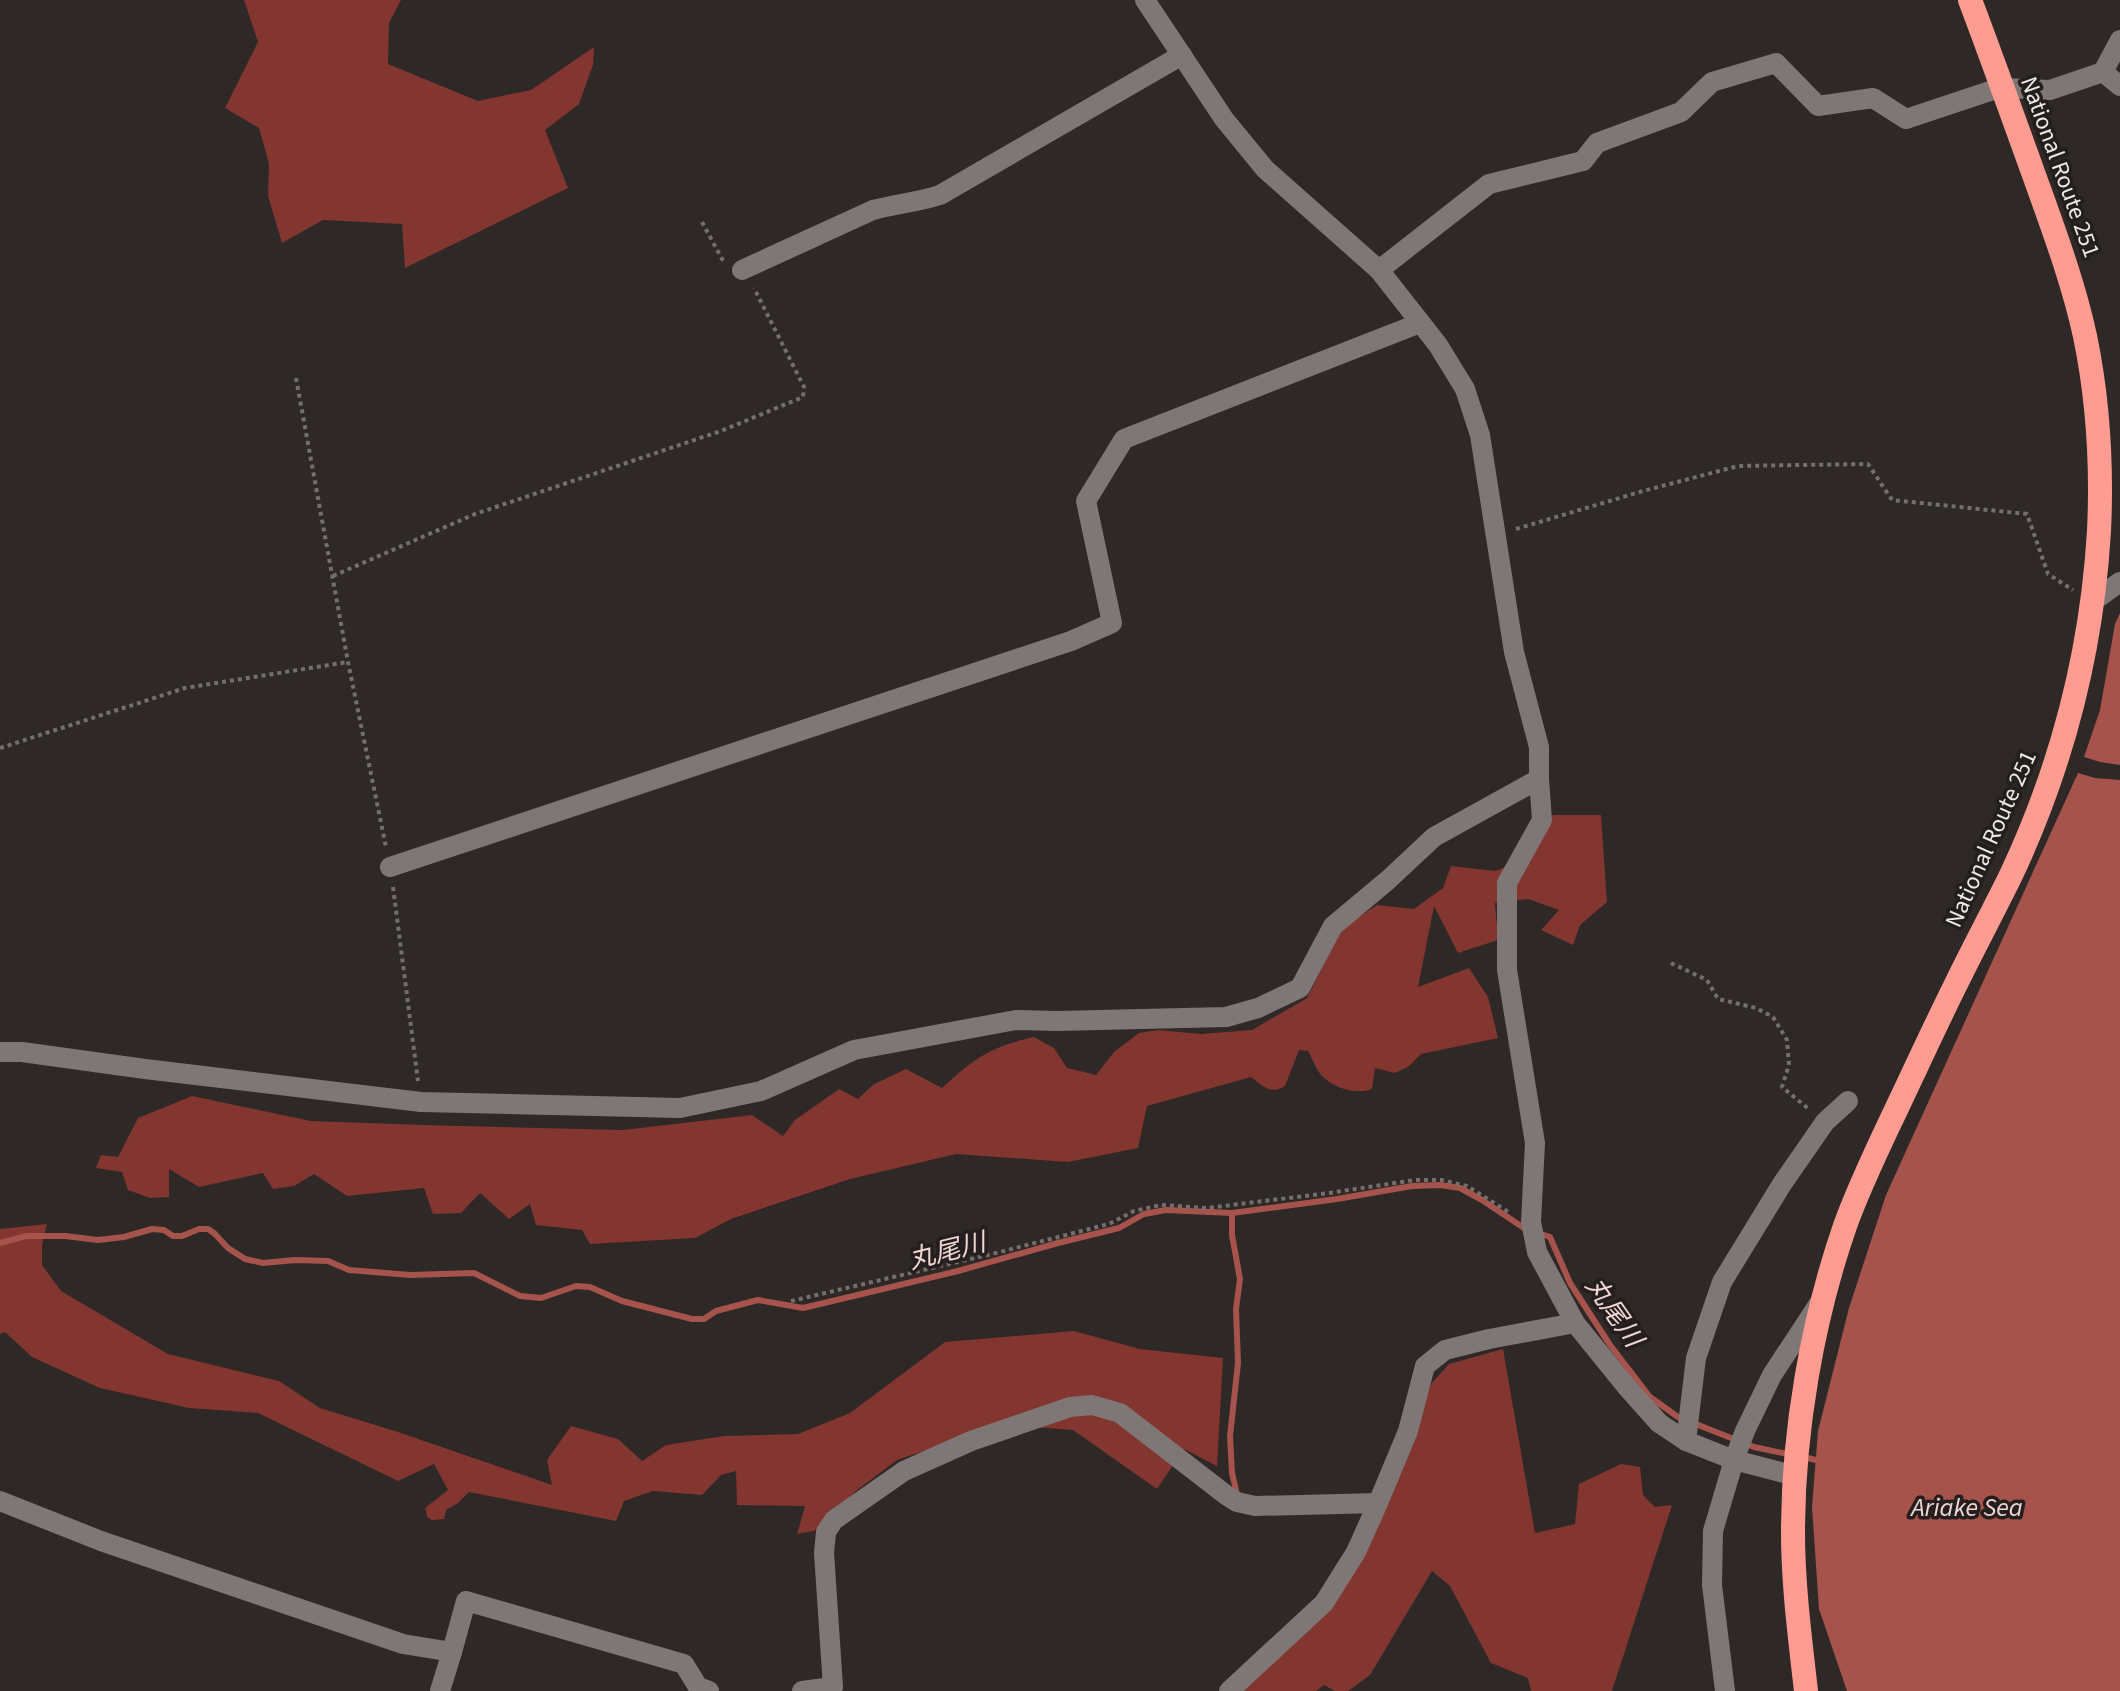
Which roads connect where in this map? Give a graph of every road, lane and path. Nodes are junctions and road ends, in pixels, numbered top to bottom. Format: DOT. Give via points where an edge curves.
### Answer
graph roads {
  1 [pos="1145,0"];
  2 [pos="1970,0"];
  3 [pos="2120,40"];
  4 [pos="1182,55"];
  5 [pos="2103,72"];
  6 [pos="2120,86"];
  7 [pos="2003,88"];
  8 [pos="702,222"];
  9 [pos="742,270"];
  10 [pos="1379,270"];
  11 [pos="1420,323"];
  12 [pos="296,378"];
  13 [pos="1495,535"];
  14 [pos="333,576"];
  15 [pos="2120,582"];
  16 [pos="2092,602"];
  17 [pos="348,662"];
  18 [pos="0,748"];
  19 [pos="1539,779"];
  20 [pos="390,867"];
  21 [pos="1671,963"];
  22 [pos="0,1052"];
  23 [pos="1848,1101"];
  24 [pos="421,1102"];
  25 [pos="1825,1122"];
  26 [pos="1532,1229"];
  27 [pos="1825,1295"];
  28 [pos="791,1301"];
  29 [pos="1575,1323"];
  30 [pos="1687,1429"];
  31 [pos="1739,1447"];
  32 [pos="1797,1463"];
  33 [pos="0,1501"];
  34 [pos="1378,1503"];
  35 [pos="452,1652"];
  36 [pos="833,1689"];
  37 [pos="440,1691"];
  38 [pos="709,1691"];
  39 [pos="802,1691"];
  40 [pos="1229,1691"];
  41 [pos="1725,1691"];
  42 [pos="1806,1691"];
  1 -- 4 [label="street"];
  2 -- 7 [label="highway, National Route 251"];
  3 -- 5 [label="street"];
  4 -- 9 [label="street" via="940,195 873,210"];
  4 -- 10 [label="street" via="1265,169"];
  5 -- 6 [label="street"];
  5 -- 7 [label="street" via="2050,90"];
  7 -- 10 [label="street" via="1906,119 1873,98 1818,106 1776,63 1712,82 1681,112 1597,143 1583,161 1489,184"];
  7 -- 16 [label="highway, National Route 251" via="2066,263 2085,336 2099,474"];
  8 -- 9 [label="path" via="722,259"];
  9 -- 14 [label="path" via="804,387 803,397 721,431 475,514"];
  10 -- 11 [label="street"];
  11 -- 13 [label="street" via="1465,389 1480,435"];
  11 -- 20 [label="street" via="1124,439 1086,501 1112,623"];
  12 -- 14 [label="path"];
  13 -- 16 [label="path" via="1738,466 1868,464 1892,500 2027,514 2048,574"];
  13 -- 19 [label="street" via="1514,652 1539,747"];
  14 -- 17 [label="path"];
  15 -- 16 [label="street"];
  16 -- 27 [label="highway, National Route 251" via="2057,758 2013,870 1870,1166"];
  17 -- 18 [label="path" via="185,688"];
  17 -- 20 [label="path"];
  19 -- 24 [label="street" via="1434,837 1333,926 1300,988 1258,1008 1226,1017 1016,1020 854,1050 761,1091 680,1108"];
  19 -- 26 [label="street" via="1542,820 1507,883 1507,970 1535,1143"];
  20 -- 24 [label="path"];
  21 -- 25 [label="path" via="1707,980 1718,999 1773,1017 1787,1040 1789,1065 1782,1087"];
  22 -- 24 [label="street"];
  23 -- 25 [label="street"];
  25 -- 30 [label="street" via="1722,1282 1696,1358"];
  26 -- 28 [label="path" via="1467,1186 1415,1180 1207,1208 1161,1205 1109,1224"];
  26 -- 29 [label="street" via="1537,1252"];
  27 -- 31 [label="street" via="1772,1375"];
  27 -- 32 [label="highway, National Route 251"];
  29 -- 30 [label="street" via="1659,1423"];
  29 -- 34 [label="street" via="1445,1350 1425,1366 1408,1431"];
  30 -- 31 [label="street"];
  31 -- 32 [label="street"];
  31 -- 41 [label="street" via="1713,1531 1712,1585"];
  32 -- 42 [label="highway, National Route 251" via="1793,1532"];
  33 -- 35 [label="street" via="388,1639"];
  34 -- 36 [label="street" via="1237,1502 1120,1413 1092,1405 1070,1407 904,1471 834,1520 826,1532 824,1553"];
  34 -- 40 [label="street" via="1324,1603"];
  35 -- 37 [label="street"];
  35 -- 38 [label="street" via="466,1601 684,1664 698,1687"];
  36 -- 39 [label="street"];
}
